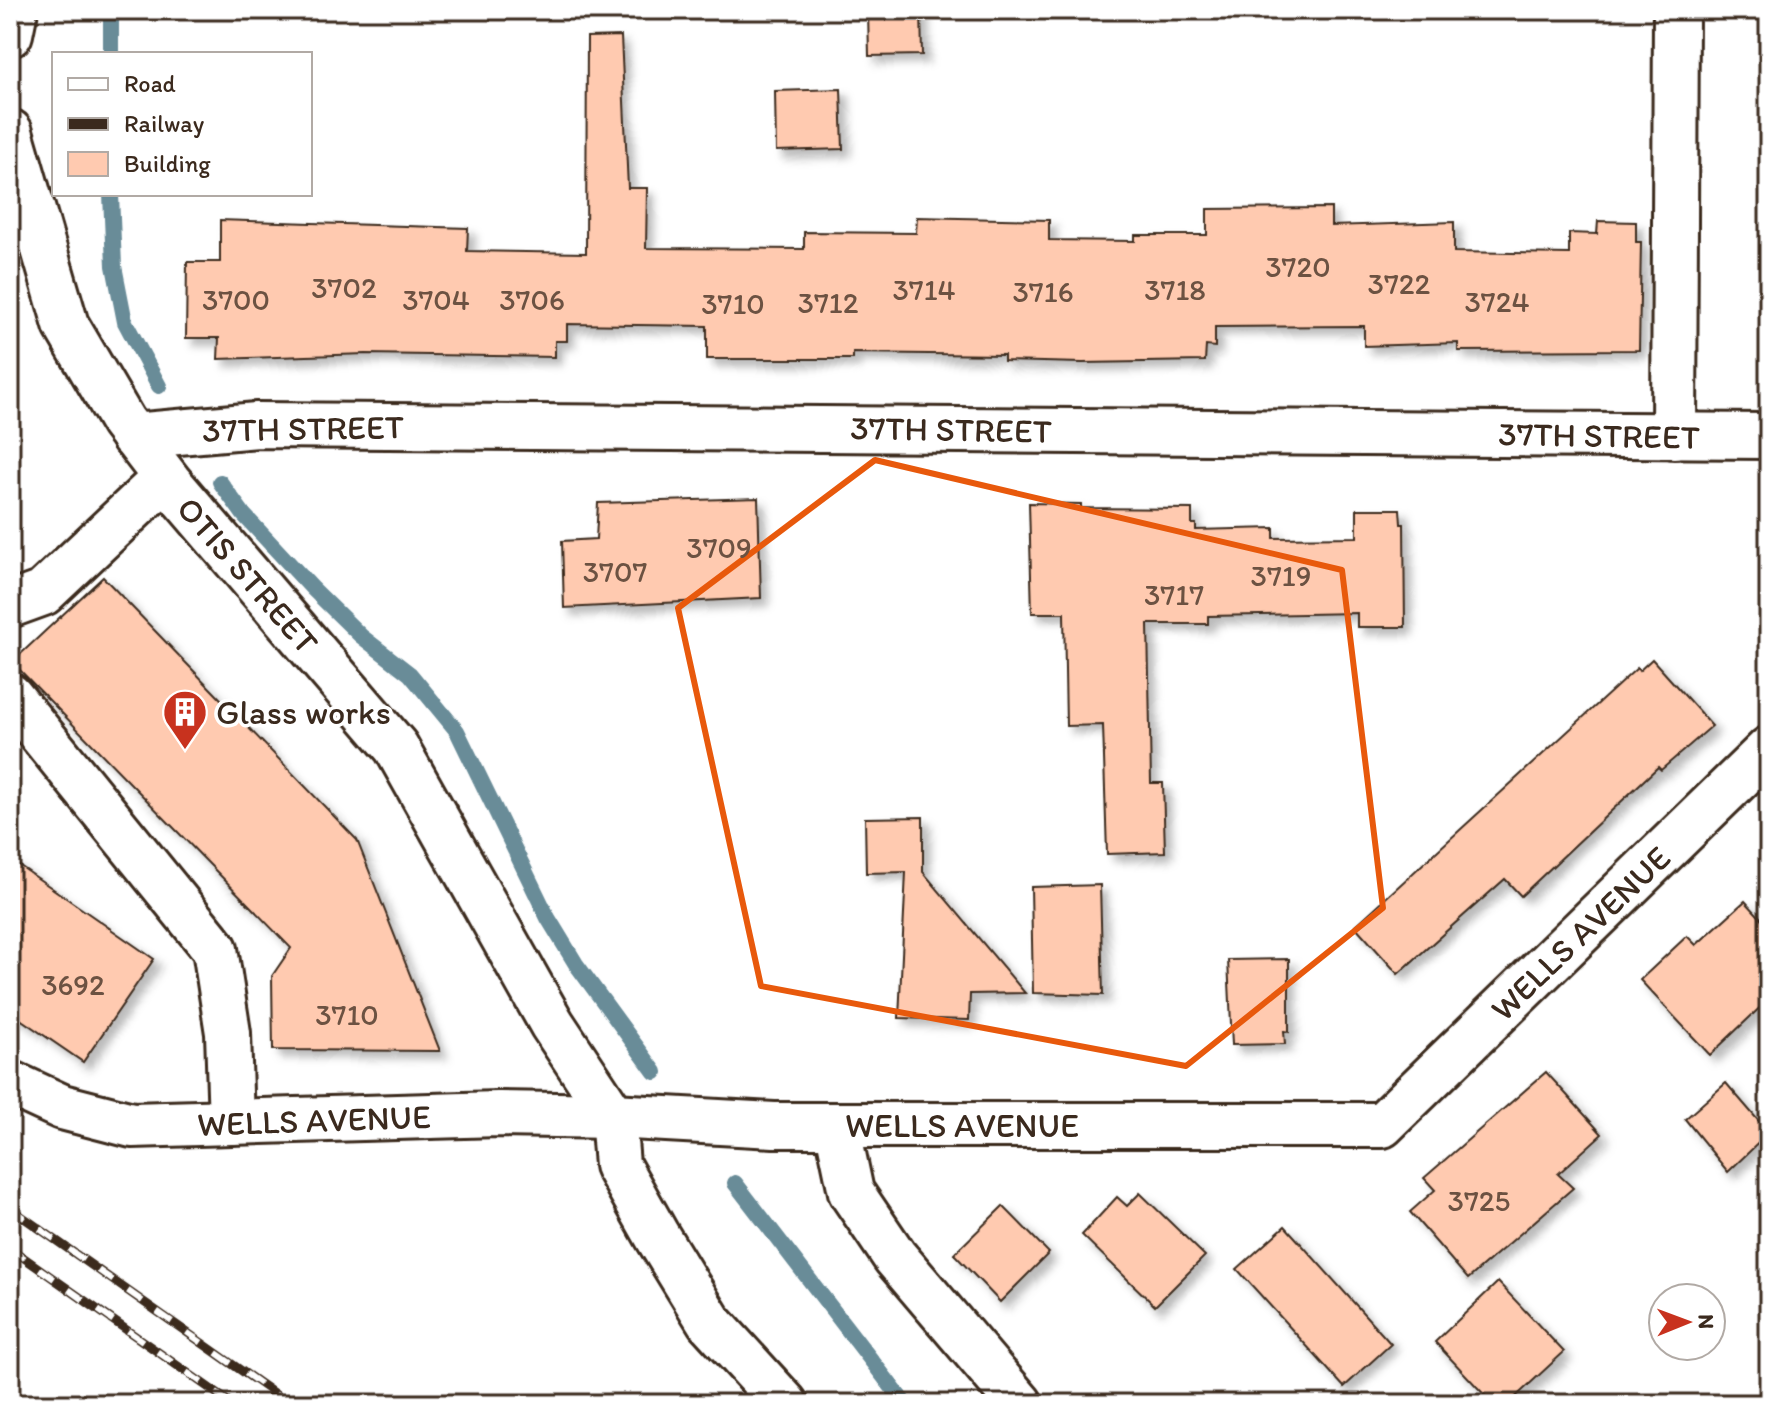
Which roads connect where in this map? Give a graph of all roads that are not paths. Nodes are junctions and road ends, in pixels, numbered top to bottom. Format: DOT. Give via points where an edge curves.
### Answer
graph roads {
  1 [pos="15,10"];
  2 [pos="1676,10"];
  3 [pos="10,34"];
  4 [pos="10,132"];
  5 [pos="133,436"];
  6 [pos="1674,436"];
  7 [pos="1769,436"];
  8 [pos="165,478"];
  9 [pos="10,605"];
  10 [pos="10,696"];
  11 [pos="1769,749"];
  12 [pos="10,1083"];
  13 [pos="613,1116"];
  14 [pos="231,1122"];
  15 [pos="837,1125"];
  16 [pos="785,1404"];
  17 [pos="1020,1404"];
  1 -- 3 [label="street"];
  2 -- 6 [label="street"];
  4 -- 5 [label="street, OTIS STREET" via="66,325"];
  5 -- 6 [label="street, 37TH STREET" via="273,425"];
  5 -- 8 [label="street, OTIS STREET"];
  6 -- 7 [label="street, 37TH STREET"];
  8 -- 9 [label="street" via="43,593"];
  8 -- 13 [label="street, OTIS STREET" via="396,747 552,1024"];
  10 -- 14 [label="street" via="215,949 228,1033"];
  11 -- 15 [label="street, WELLS AVENUE" via="1382,1125"];
  12 -- 14 [label="street, WELLS AVENUE" via="62,1107 132,1125"];
  13 -- 14 [label="street, WELLS AVENUE"];
  13 -- 15 [label="street, WELLS AVENUE"];
  13 -- 16 [label="street" via="617,1165 657,1236 709,1321"];
  15 -- 17 [label="street" via="851,1192 895,1257"];
}
